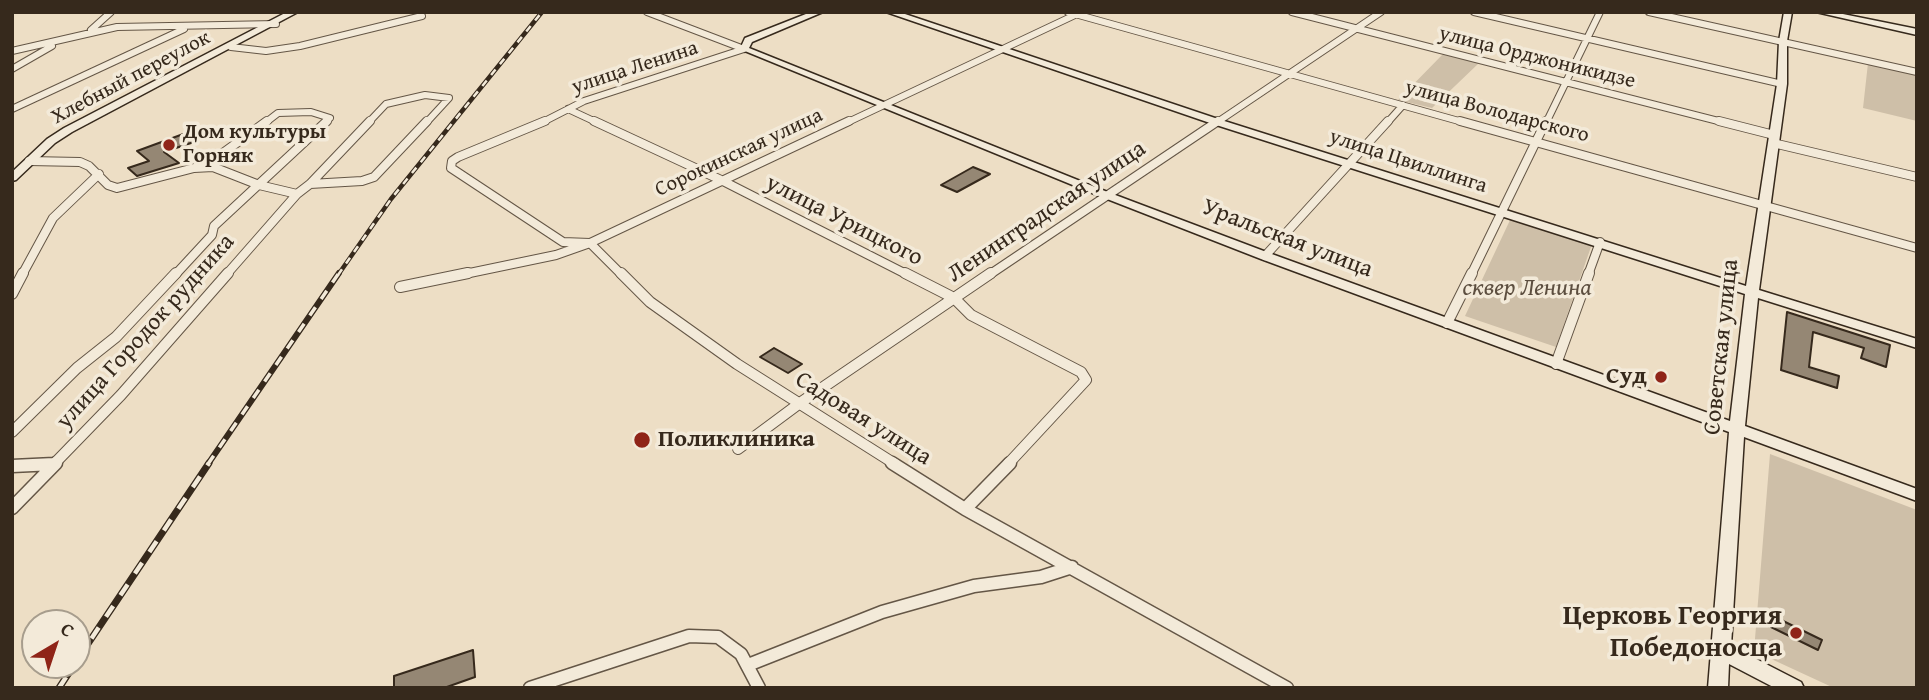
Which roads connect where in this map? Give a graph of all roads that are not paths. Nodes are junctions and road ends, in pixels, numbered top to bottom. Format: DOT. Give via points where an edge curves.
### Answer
graph roads {
  1 [pos="111,12"];
  2 [pos="294,12"];
  3 [pos="648,12"];
  4 [pos="819,12"];
  5 [pos="890,12"];
  6 [pos="1292,12"];
  7 [pos="1381,12"];
  8 [pos="1474,12"];
  9 [pos="1600,12"];
  10 [pos="1649,12"];
  11 [pos="1788,12"];
  12 [pos="1820,12"];
  13 [pos="1075,13"];
  14 [pos="422,16"];
  15 [pos="276,24"];
  16 [pos="188,27"];
  17 [pos="1355,30"];
  18 [pos="1917,32"];
  19 [pos="88,33"];
  20 [pos="1588,39"];
  21 [pos="1783,41"];
  22 [pos="58,42"];
  23 [pos="231,47"];
  24 [pos="999,48"];
  25 [pos="744,49"];
  26 [pos="12,51"];
  27 [pos="12,69"];
  28 [pos="1917,72"];
  29 [pos="1289,73"];
  30 [pos="1565,83"];
  31 [pos="1782,84"];
  32 [pos="1403,104"];
  33 [pos="880,105"];
  34 [pos="12,109"];
  35 [pos="568,109"];
  36 [pos="1214,121"];
  37 [pos="1774,139"];
  38 [pos="1537,141"];
  39 [pos="29,161"];
  40 [pos="1350,163"];
  41 [pos="205,166"];
  42 [pos="15,173"];
  43 [pos="99,174"];
  44 [pos="1917,177"];
  45 [pos="721,180"];
  46 [pos="310,184"];
  47 [pos="259,185"];
  48 [pos="297,194"];
  49 [pos="1106,195"];
  50 [pos="1765,204"];
  51 [pos="1503,212"];
  52 [pos="590,243"];
  53 [pos="1600,243"];
  54 [pos="1917,248"];
  55 [pos="1265,256"];
  56 [pos="400,287"];
  57 [pos="1752,291"];
  58 [pos="12,294"];
  59 [pos="954,298"];
  60 [pos="1447,323"];
  61 [pos="1917,344"];
  62 [pos="1556,364"];
  63 [pos="800,403"];
  64 [pos="1737,428"];
  65 [pos="12,432"];
  66 [pos="738,449"];
  67 [pos="54,464"];
  68 [pos="12,466"];
  69 [pos="1917,495"];
  70 [pos="12,508"];
  71 [pos="965,509"];
  72 [pos="1072,567"];
  73 [pos="1722,651"];
  74 [pos="748,665"];
  75 [pos="530,688"];
  76 [pos="759,688"];
  77 [pos="1287,688"];
  78 [pos="1718,688"];
  79 [pos="1794,688"];
  1 -- 19 [label="street"];
  2 -- 15 [label="street, Хлебный переулок"];
  3 -- 25 [label="street, Уральская улица"];
  4 -- 25 [label="street, улица Ленина" via="753,37 744,43"];
  5 -- 24 [label="street, улица Цвиллинга"];
  6 -- 17 [label="street, улица Орджоникидзе"];
  7 -- 17 [label="street, Ленинградская улица"];
  8 -- 20 [label="street"];
  9 -- 20 [label="street"];
  10 -- 21 [label="street"];
  11 -- 21 [label="street, Советская улица"];
  12 -- 18 [label="street"];
  13 -- 24 [label="street, Сорокинская улица"];
  13 -- 29 [label="street, улица Володарского"];
  14 -- 23 [label="street" via="300,46 266,51"];
  15 -- 16 [label="street, Хлебный переулок"];
  15 -- 23 [label="street, Хлебный переулок"];
  16 -- 19 [label="street, Хлебный переулок" via="117,27"];
  16 -- 34 [label="street"];
  17 -- 29 [label="street, Ленинградская улица"];
  17 -- 30 [label="street, улица Орджоникидзе"];
  19 -- 22 [label="street, Хлебный переулок"];
  20 -- 30 [label="street"];
  20 -- 31 [label="street"];
  21 -- 28 [label="street"];
  21 -- 31 [label="street, Советская улица"];
  22 -- 26 [label="street"];
  22 -- 27 [label="street"];
  23 -- 39 [label="street, Хлебный переулок" via="76,126"];
  24 -- 33 [label="street, Сорокинская улица"];
  24 -- 36 [label="street, улица Цвиллинга"];
  25 -- 33 [label="street, Уральская улица"];
  25 -- 35 [label="street, улица Ленина"];
  29 -- 32 [label="street, улица Володарского"];
  29 -- 36 [label="street, Ленинградская улица"];
  30 -- 37 [label="street, улица Орджоникидзе"];
  30 -- 38 [label="street"];
  31 -- 37 [label="street, Советская улица"];
  32 -- 38 [label="street, улица Володарского"];
  32 -- 40 [label="street"];
  33 -- 45 [label="street, Сорокинская улица"];
  33 -- 49 [label="street, Уральская улица"];
  35 -- 45 [label="street, улица Урицкого"];
  35 -- 52 [label="street, улица Ленина" via="458,157 451,168 563,242"];
  36 -- 40 [label="street, улица Цвиллинга"];
  36 -- 49 [label="street, Ленинградская улица"];
  37 -- 44 [label="street, улица Орджоникидзе"];
  37 -- 50 [label="street, Советская улица"];
  38 -- 50 [label="street, улица Володарского"];
  38 -- 51 [label="street"];
  39 -- 42 [label="street, Хлебный переулок"];
  39 -- 43 [label="street" via="80,162"];
  40 -- 51 [label="street, улица Цвиллинга"];
  40 -- 55 [label="street"];
  41 -- 43 [label="street" via="125,187 108,185"];
  41 -- 47 [label="street"];
  41 -- 47 [label="street" via="278,113 311,112 330,118"];
  43 -- 58 [label="street" via="53,218"];
  45 -- 52 [label="street, Сорокинская улица"];
  45 -- 59 [label="street, улица Урицкого"];
  46 -- 46 [label="street, улица Городок рудника" via="387,104 425,95 449,98 374,177"];
  46 -- 48 [label="street, улица Городок рудника"];
  47 -- 48 [label="street"];
  47 -- 65 [label="street" via="214,226 212,235 117,337"];
  48 -- 67 [label="street, улица Городок рудника" via="121,395"];
  49 -- 55 [label="street, Уральская улица"];
  49 -- 59 [label="street, Ленинградская улица"];
  50 -- 54 [label="street, улица Володарского"];
  50 -- 57 [label="street, Советская улица"];
  51 -- 53 [label="street, улица Цвиллинга"];
  51 -- 60 [label="street"];
  52 -- 56 [label="street, Сорокинская улица" via="556,255"];
  52 -- 63 [label="street, Садовая улица" via="650,302"];
  53 -- 57 [label="street, улица Цвиллинга"];
  53 -- 62 [label="street"];
  55 -- 60 [label="street, Уральская улица"];
  57 -- 61 [label="street, улица Цвиллинга"];
  57 -- 64 [label="street, Советская улица"];
  59 -- 63 [label="street, Ленинградская улица"];
  59 -- 71 [label="street, улица Урицкого" via="971,315 1081,372 1086,380"];
  60 -- 62 [label="street, Уральская улица"];
  62 -- 64 [label="street, Уральская улица"];
  63 -- 66 [label="street, Ленинградская улица"];
  63 -- 71 [label="street, Садовая улица"];
  64 -- 69 [label="street, Уральская улица"];
  64 -- 73 [label="street, Советская улица"];
  67 -- 68 [label="street"];
  67 -- 70 [label="street, улица Городок рудника"];
  71 -- 72 [label="street, Садовая улица"];
  72 -- 74 [label="street" via="1041,577 974,586 882,612"];
  72 -- 77 [label="street, Садовая улица"];
  73 -- 78 [label="street, Советская улица"];
  73 -- 79 [label="street"];
  74 -- 75 [label="street" via="718,637 689,636"];
  74 -- 76 [label="street"];
}
